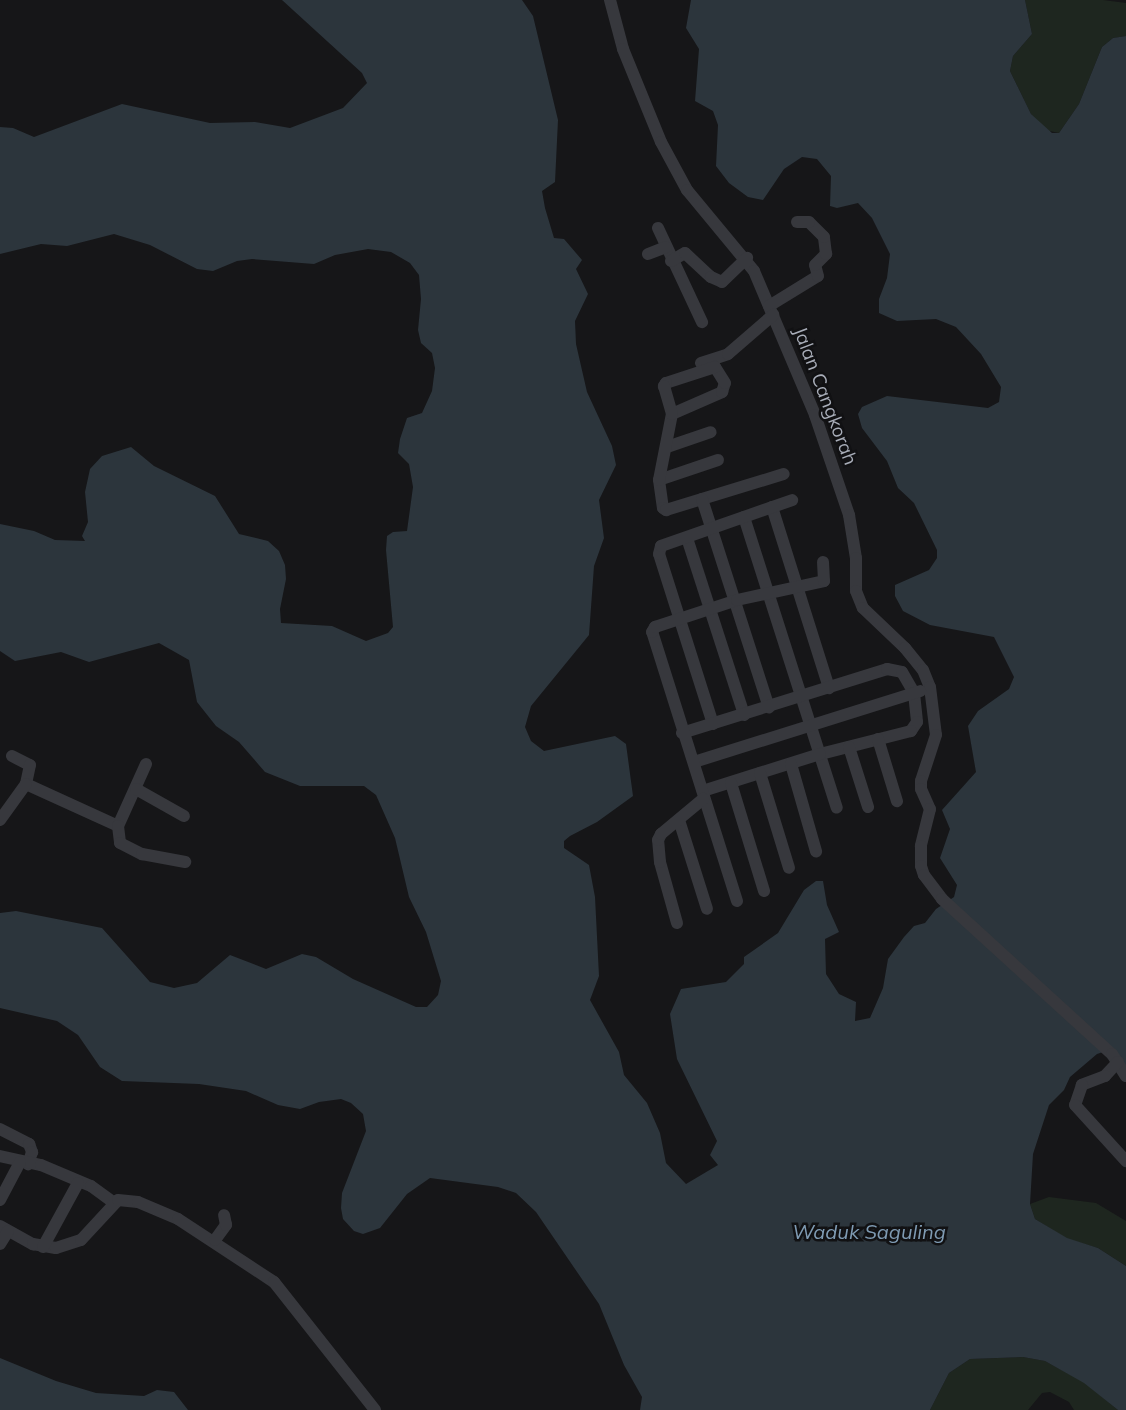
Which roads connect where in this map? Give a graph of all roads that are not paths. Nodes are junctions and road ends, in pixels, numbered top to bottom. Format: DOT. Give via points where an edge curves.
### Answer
graph roads {
  1 [pos="610,0"];
  2 [pos="797,222"];
  3 [pos="658,228"];
  4 [pos="666,247"];
  5 [pos="648,254"];
  6 [pos="747,258"];
  7 [pos="671,261"];
  8 [pos="771,311"];
  9 [pos="702,322"];
  10 [pos="697,364"];
  11 [pos="672,414"];
  12 [pos="711,432"];
  13 [pos="666,447"];
  14 [pos="718,460"];
  15 [pos="784,474"];
  16 [pos="660,480"];
  17 [pos="702,499"];
  18 [pos="792,500"];
  19 [pos="772,507"];
  20 [pos="744,517"];
  21 [pos="712,530"];
  22 [pos="687,538"];
  23 [pos="823,562"];
  24 [pos="797,588"];
  25 [pos="767,596"];
  26 [pos="737,600"];
  27 [pos="711,609"];
  28 [pos="681,618"];
  29 [pos="830,688"];
  30 [pos="930,688"];
  31 [pos="914,693"];
  32 [pos="802,697"];
  33 [pos="769,708"];
  34 [pos="744,715"];
  35 [pos="713,724"];
  36 [pos="810,726"];
  37 [pos="682,733"];
  38 [pos="878,739"];
  39 [pos="849,747"];
  40 [pos="820,754"];
  41 [pos="12,756"];
  42 [pos="694,762"];
  43 [pos="146,764"];
  44 [pos="791,764"];
  45 [pos="760,773"];
  46 [pos="732,782"];
  47 [pos="26,784"];
  48 [pos="136,789"];
  49 [pos="703,795"];
  50 [pos="897,801"];
  51 [pos="868,807"];
  52 [pos="837,808"];
  53 [pos="184,816"];
  54 [pos="0,820"];
  55 [pos="678,820"];
  56 [pos="118,826"];
  57 [pos="816,851"];
  58 [pos="184,862"];
  59 [pos="789,868"];
  60 [pos="764,891"];
  61 [pos="737,901"];
  62 [pos="707,909"];
  63 [pos="677,923"];
  64 [pos="1115,1058"];
  65 [pos="1126,1076"];
  66 [pos="0,1129"];
  67 [pos="0,1156"];
  68 [pos="1126,1161"];
  69 [pos="24,1163"];
  70 [pos="78,1183"];
  71 [pos="0,1200"];
  72 [pos="114,1202"];
  73 [pos="224,1215"];
  74 [pos="4,1228"];
  75 [pos="215,1240"];
  76 [pos="0,1244"];
  77 [pos="42,1246"];
  78 [pos="375,1410"];
  1 -- 6 [label="street, Jalan Cangkorah" via="625,55 677,174 691,196"];
  2 -- 8 [label="street" via="810,222 824,237 826,254 815,264 818,276"];
  3 -- 4 [label="street"];
  4 -- 5 [label="street"];
  4 -- 7 [label="street"];
  6 -- 7 [label="street" via="722,282 711,277 685,253"];
  6 -- 8 [label="street, Jalan Cangkorah"];
  7 -- 9 [label="street"];
  8 -- 10 [label="street" via="728,354"];
  8 -- 30 [label="street, Jalan Cangkorah" via="824,439 849,515 859,599 872,618 905,648 923,670"];
  11 -- 11 [label="street" via="664,386 666,383 715,367 725,383 722,392"];
  11 -- 13 [label="street"];
  12 -- 13 [label="street"];
  13 -- 16 [label="street"];
  14 -- 16 [label="street"];
  15 -- 17 [label="street"];
  16 -- 17 [label="street" via="663,508 666,510"];
  17 -- 21 [label="street"];
  18 -- 19 [label="street"];
  19 -- 20 [label="street"];
  19 -- 24 [label="street"];
  20 -- 21 [label="street"];
  20 -- 25 [label="street"];
  21 -- 22 [label="street"];
  21 -- 26 [label="street"];
  22 -- 27 [label="street"];
  22 -- 28 [label="street" via="661,546 659,554"];
  23 -- 24 [label="street" via="824,581"];
  24 -- 25 [label="street"];
  24 -- 29 [label="street"];
  25 -- 26 [label="street"];
  25 -- 32 [label="street"];
  26 -- 27 [label="street"];
  26 -- 33 [label="street"];
  27 -- 28 [label="street"];
  27 -- 34 [label="street"];
  28 -- 35 [label="street"];
  28 -- 37 [label="street" via="655,627 652,632"];
  29 -- 31 [label="street" via="887,669 897,669"];
  29 -- 32 [label="street"];
  30 -- 31 [label="street"];
  30 -- 64 [label="street, Jalan Cangkorah" via="936,735 921,789 930,808 920,866 945,901"];
  31 -- 36 [label="street"];
  31 -- 38 [label="street" via="917,722 911,731"];
  32 -- 33 [label="street"];
  32 -- 36 [label="street"];
  33 -- 34 [label="street"];
  34 -- 35 [label="street"];
  35 -- 37 [label="street"];
  36 -- 40 [label="street"];
  36 -- 42 [label="street"];
  37 -- 42 [label="street"];
  38 -- 39 [label="street"];
  38 -- 50 [label="street"];
  39 -- 40 [label="street"];
  39 -- 51 [label="street"];
  40 -- 44 [label="street"];
  40 -- 52 [label="street"];
  41 -- 47 [label="street" via="30,765"];
  42 -- 49 [label="street"];
  43 -- 48 [label="street"];
  44 -- 45 [label="street"];
  44 -- 57 [label="street"];
  45 -- 46 [label="street"];
  45 -- 59 [label="street"];
  46 -- 49 [label="street"];
  46 -- 60 [label="street"];
  47 -- 54 [label="street"];
  47 -- 56 [label="street"];
  48 -- 53 [label="street"];
  48 -- 56 [label="street"];
  49 -- 55 [label="street"];
  49 -- 61 [label="street"];
  55 -- 62 [label="street"];
  55 -- 63 [label="street" via="658,840 660,862"];
  56 -- 58 [label="street" via="122,846 142,854"];
  64 -- 65 [label="street"];
  64 -- 68 [label="street" via="1106,1076 1082,1086 1075,1105"];
  66 -- 69 [label="street" via="29,1144 32,1152"];
  67 -- 69 [label="street"];
  69 -- 70 [label="street" via="41,1165"];
  69 -- 71 [label="street"];
  70 -- 72 [label="street" via="106,1194"];
  70 -- 77 [label="street"];
  72 -- 75 [label="street" via="138,1202"];
  72 -- 77 [label="street" via="81,1240 56,1248"];
  73 -- 75 [label="street" via="226,1224"];
  74 -- 76 [label="street"];
  74 -- 77 [label="street"];
  75 -- 78 [label="street" via="274,1282"];
}
